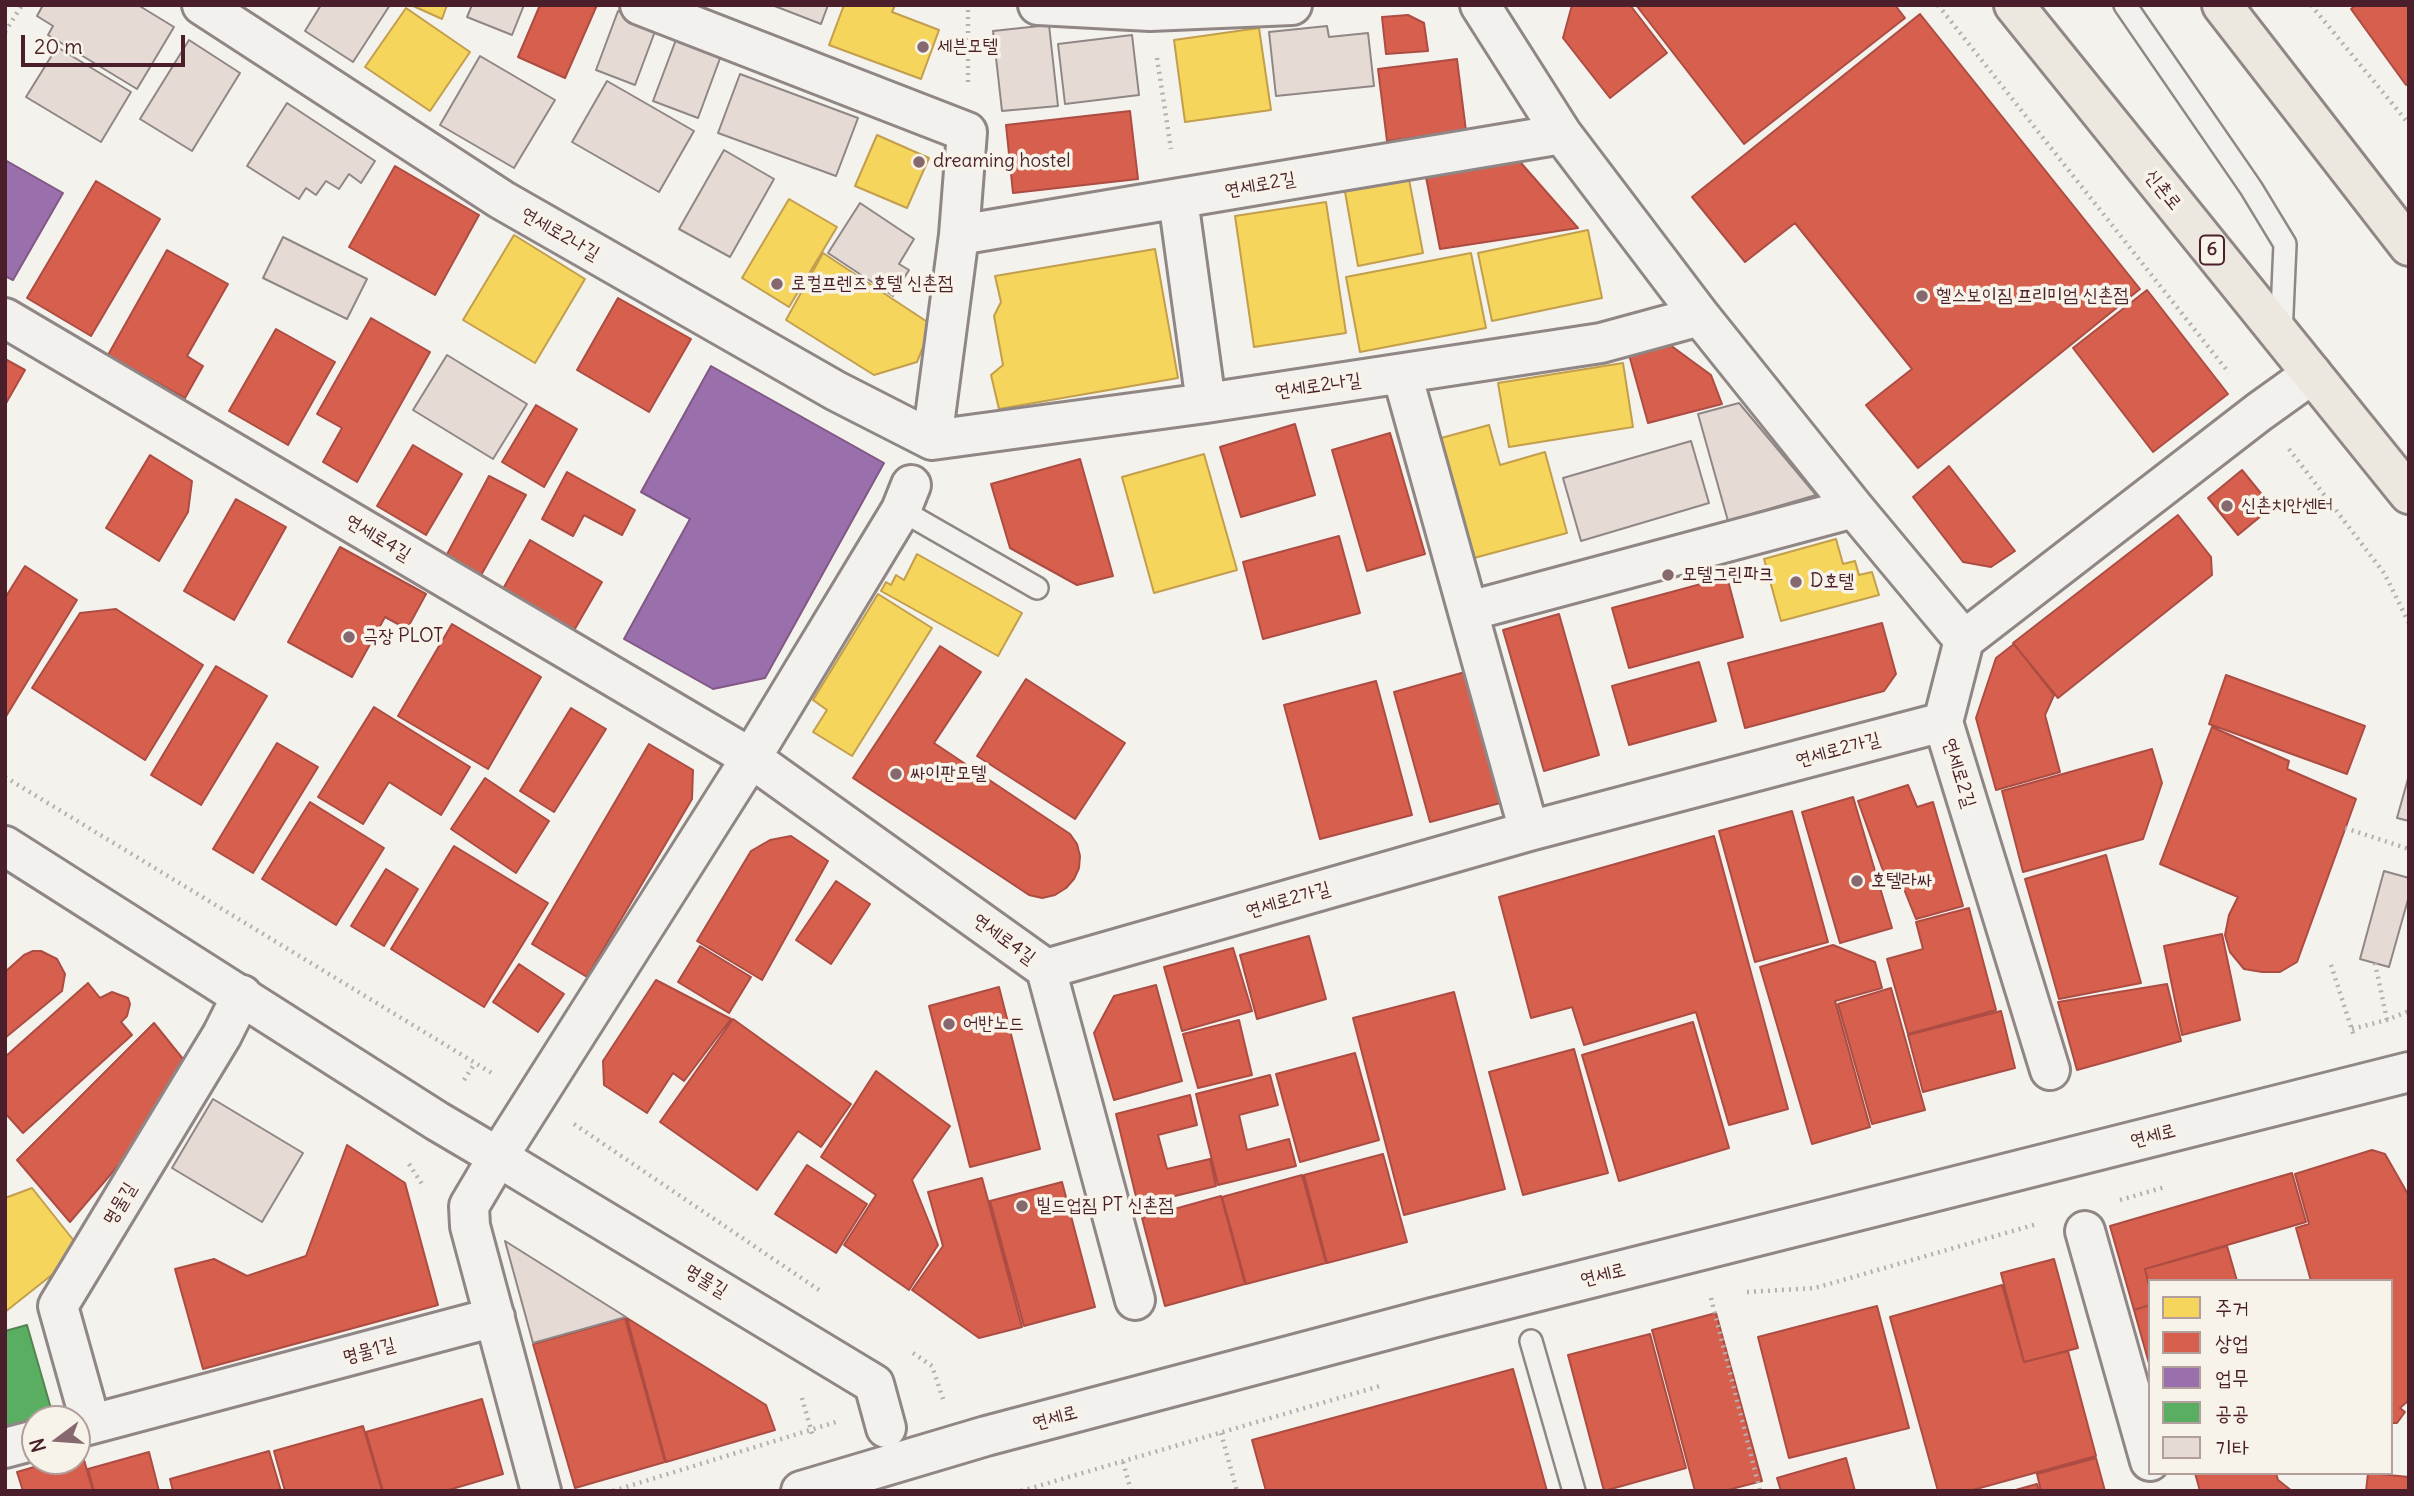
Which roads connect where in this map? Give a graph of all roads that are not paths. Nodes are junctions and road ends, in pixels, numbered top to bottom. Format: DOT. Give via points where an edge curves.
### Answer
graph roads {
  1 [pos="202,5"];
  2 [pos="640,5"];
  3 [pos="1038,5"];
  4 [pos="1292,5"];
  5 [pos="1480,5"];
  6 [pos="2014,5"];
  7 [pos="2125,5"];
  8 [pos="2222,5"];
  9 [pos="1562,134"];
  10 [pos="1178,199"];
  11 [pos="959,235"];
  12 [pos="2409,246"];
  13 [pos="1700,316"];
  14 [pos="5,318"];
  15 [pos="2281,336"];
  16 [pos="1402,374"];
  17 [pos="2312,374"];
  18 [pos="1206,403"];
  19 [pos="932,440"];
  20 [pos="2409,495"];
  21 [pos="906,498"];
  22 [pos="1854,508"];
  23 [pos="1037,587"];
  24 [pos="1469,611"];
  25 [pos="1964,640"];
  26 [pos="1943,722"];
  27 [pos="751,758"];
  28 [pos="1530,831"];
  29 [pos="5,846"];
  30 [pos="1046,969"];
  31 [pos="242,995"];
  32 [pos="2050,1070"];
  33 [pos="2409,1072"];
  34 [pos="498,1157"];
  35 [pos="2085,1231"];
  36 [pos="1135,1300"];
  37 [pos="495,1317"];
  38 [pos="1531,1341"];
  39 [pos="79,1405"];
  40 [pos="91,1424"];
  41 [pos="886,1428"];
  42 [pos="2148,1454"];
  43 [pos="541,1491"];
  44 [pos="801,1491"];
  45 [pos="1574,1491"];
  1 -- 19 [label="street, 연세로2나길" via="502,200 836,391"];
  2 -- 11 [label="street" via="967,132"];
  3 -- 4 [label="street" via="1150,11"];
  5 -- 9 [label="street"];
  6 -- 15 [label="main road, 신촌로 / 6"];
  7 -- 15 [label="lane" via="2285,244"];
  8 -- 12 [label="main road"];
  9 -- 10 [label="street, 연세로2길"];
  9 -- 13 [label="street"];
  10 -- 11 [label="street, 연세로2길"];
  10 -- 18 [label="street"];
  11 -- 19 [label="street"];
  13 -- 16 [label="street, 연세로2나길" via="1601,343"];
  13 -- 22 [label="street"];
  14 -- 27 [label="street, 연세로4길"];
  15 -- 17 [label="main road, 신촌로 / 6"];
  16 -- 18 [label="street, 연세로2나길"];
  16 -- 24 [label="street"];
  17 -- 20 [label="main road, 신촌로 / 6"];
  17 -- 25 [label="street"];
  18 -- 19 [label="street, 연세로2나길"];
  21 -- 23 [label="lane"];
  21 -- 27 [label="street"];
  22 -- 24 [label="street"];
  22 -- 25 [label="street"];
  24 -- 28 [label="street"];
  25 -- 26 [label="street, 연세로2길"];
  26 -- 28 [label="street, 연세로2가길"];
  26 -- 32 [label="street, 연세로2길"];
  27 -- 30 [label="street, 연세로4길"];
  27 -- 34 [label="street"];
  28 -- 30 [label="street, 연세로2가길"];
  29 -- 31 [label="street, 명물길"];
  30 -- 36 [label="street, 연세로4길"];
  31 -- 34 [label="street, 명물길"];
  31 -- 39 [label="street, 명물길" via="58,1306"];
  33 -- 44 [label="street, 연세로" via="1405,1325 986,1436"];
  34 -- 37 [label="street" via="469,1206 470,1226"];
  34 -- 41 [label="street, 명물길" via="874,1384"];
  35 -- 42 [label="street"];
  37 -- 40 [label="street, 명물1길"];
  37 -- 43 [label="street"];
  38 -- 45 [label="lane"];
}
